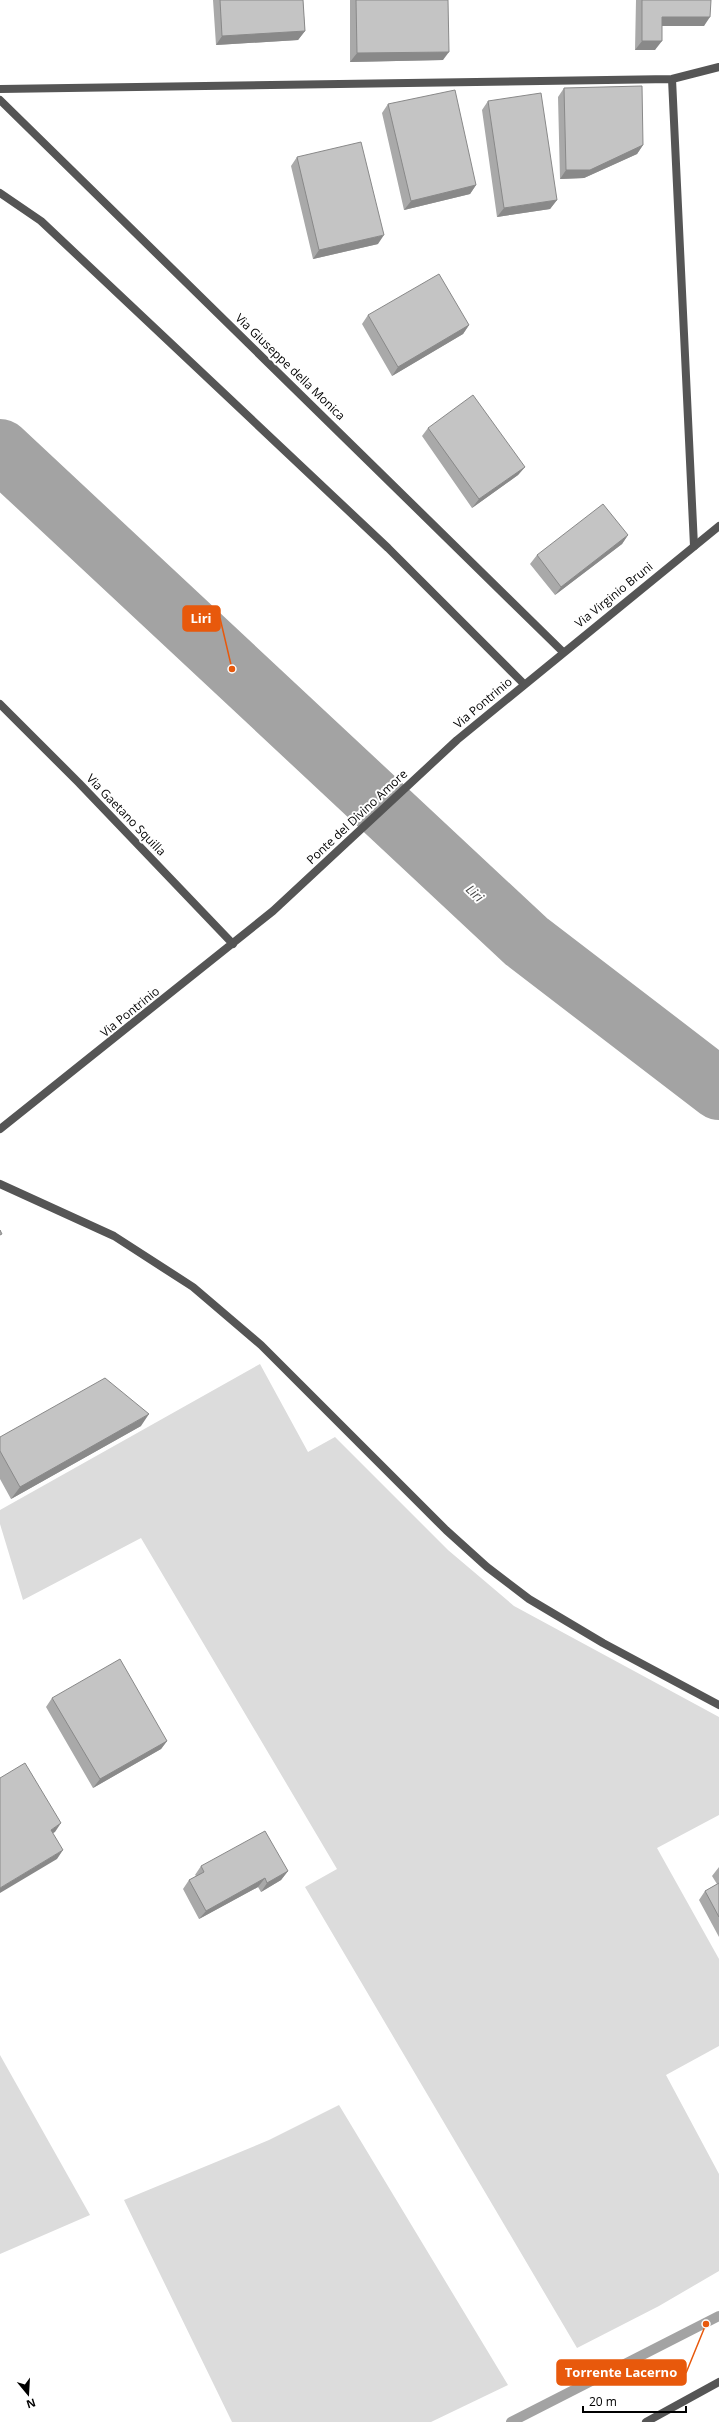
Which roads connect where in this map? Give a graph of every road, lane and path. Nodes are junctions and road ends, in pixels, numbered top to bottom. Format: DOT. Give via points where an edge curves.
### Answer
graph roads {
  1 [pos="719,67"];
  2 [pos="672,79"];
  3 [pos="0,89"];
  4 [pos="0,100"];
  5 [pos="0,193"];
  6 [pos="719,526"];
  7 [pos="694,546"];
  8 [pos="563,652"];
  9 [pos="524,684"];
  10 [pos="0,704"];
  11 [pos="457,740"];
  12 [pos="273,912"];
  13 [pos="233,944"];
  14 [pos="0,1129"];
  15 [pos="0,1184"];
  16 [pos="719,1704"];
  17 [pos="719,2382"];
  18 [pos="646,2422"];
  1 -- 2 [label="street"];
  2 -- 3 [label="street"];
  2 -- 7 [label="street"];
  4 -- 8 [label="street, Via Giuseppe della Monica"];
  5 -- 9 [label="street" via="47,226 382,542"];
  6 -- 7 [label="street, Via Virginio Bruni"];
  7 -- 8 [label="street, Via Virginio Bruni"];
  8 -- 9 [label="street, Via Virginio Bruni"];
  9 -- 11 [label="street, Via Pontrinio"];
  10 -- 13 [label="street, Via Gaetano Squilla"];
  11 -- 12 [label="street, Ponte del Divino Amore"];
  12 -- 13 [label="street, Via Pontrinio"];
  13 -- 14 [label="street, Via Pontrinio"];
  15 -- 16 [label="street" via="114,1236 193,1287 261,1345 446,1530 487,1567 528,1599 609,1646"];
  17 -- 18 [label="street"];
}
